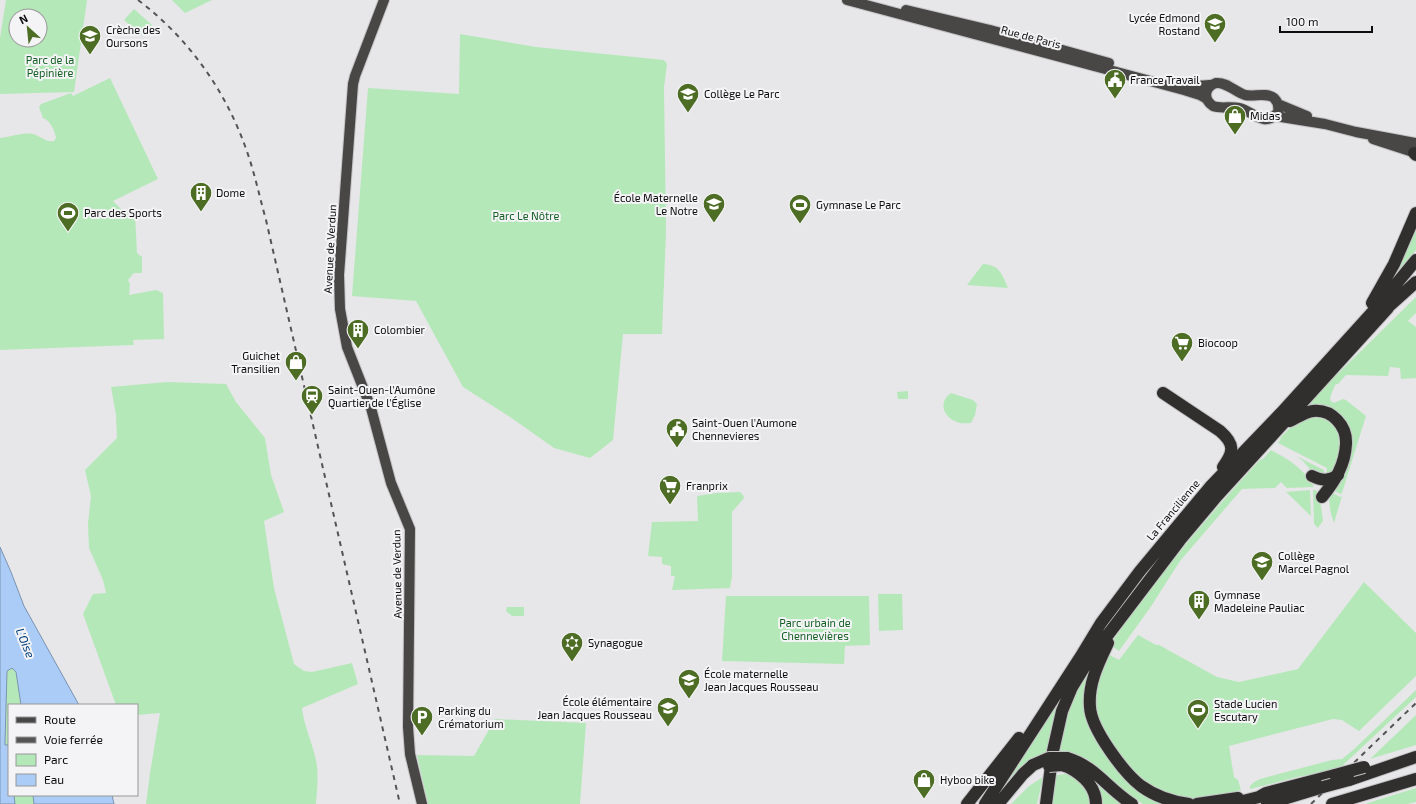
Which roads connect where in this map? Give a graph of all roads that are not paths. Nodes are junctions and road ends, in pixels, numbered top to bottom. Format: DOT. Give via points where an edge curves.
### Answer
graph roads {
  1 [pos="384,0"];
  2 [pos="847,0"];
  3 [pos="868,0"];
  4 [pos="1210,86"];
  5 [pos="1207,99"];
  6 [pos="1278,104"];
  7 [pos="1275,116"];
  8 [pos="1325,124"];
  9 [pos="1415,151"];
  10 [pos="1416,213"];
  11 [pos="1416,260"];
  12 [pos="1416,274"];
  13 [pos="1416,282"];
  14 [pos="1387,308"];
  15 [pos="1354,332"];
  16 [pos="1163,393"];
  17 [pos="1279,428"];
  18 [pos="1266,436"];
  19 [pos="1255,447"];
  20 [pos="1338,475"];
  21 [pos="1312,476"];
  22 [pos="1210,487"];
  23 [pos="1322,497"];
  24 [pos="1124,613"];
  25 [pos="1101,623"];
  26 [pos="1416,757"];
  27 [pos="1068,763"];
  28 [pos="1395,763"];
  29 [pos="1035,768"];
  30 [pos="1416,779"];
  31 [pos="1267,798"];
  32 [pos="422,804"];
  33 [pos="967,804"];
  34 [pos="985,804"];
  35 [pos="998,804"];
  36 [pos="1006,804"];
  37 [pos="1046,804"];
  38 [pos="1096,804"];
  39 [pos="1132,804"];
  40 [pos="1189,804"];
  41 [pos="1197,804"];
  42 [pos="1231,804"];
  43 [pos="1332,804"];
  1 -- 32 [label="main road, Avenue de Verdun" via="354,76 338,274 339,296 347,347 370,408 391,483 410,529 408,727 410,754"];
  2 -- 5 [label="main road, Rue de Paris" via="1184,90"];
  3 -- 4 [label="main road, Rue de Paris" via="1171,80 1196,86"];
  4 -- 5 [label="main road" via="1207,90"];
  4 -- 6 [label="main road, Rue de Paris" via="1223,83 1245,95 1270,96"];
  5 -- 7 [label="main road, Rue de Paris" via="1213,106 1239,108 1262,119"];
  6 -- 7 [label="main road" via="1279,110"];
  6 -- 8 [label="main road, Rue de Paris"];
  7 -- 8 [label="main road, Rue de Paris"];
  8 -- 9 [label="main road, Rue de Paris"];
  10 -- 15 [label="highway" via="1381,289"];
  11 -- 15 [label="highway, La Francilienne"];
  12 -- 14 [label="highway, La Francilienne"];
  13 -- 14 [label="highway"];
  14 -- 17 [label="highway, La Francilienne"];
  15 -- 18 [label="highway, La Francilienne"];
  16 -- 22 [label="highway" via="1220,431 1229,441 1232,450 1230,456"];
  17 -- 18 [label="highway, La Francilienne"];
  17 -- 20 [label="highway" via="1307,412 1319,411 1335,418 1343,428 1346,442"];
  18 -- 19 [label="highway, La Francilienne"];
  19 -- 22 [label="highway, La Francilienne"];
  19 -- 24 [label="highway, La Francilienne"];
  20 -- 21 [label="highway" via="1328,480"];
  20 -- 23 [label="highway"];
  22 -- 25 [label="highway, La Francilienne" via="1170,532"];
  24 -- 37 [label="highway, La Francilienne" via="1088,661 1068,694 1056,734"];
  24 -- 40 [label="highway" via="1094,672 1090,690 1091,716 1107,746 1137,783 1161,797"];
  25 -- 33 [label="highway" via="1039,711"];
  25 -- 34 [label="highway, La Francilienne"];
  26 -- 28 [label="highway"];
  27 -- 29 [label="highway, bridge" via="1049,758"];
  27 -- 38 [label="highway" via="1087,780"];
  27 -- 39 [label="highway" via="1088,767"];
  28 -- 31 [label="highway, bridge" via="1349,780"];
  28 -- 31 [label="highway, bridge" via="1364,767"];
  29 -- 35 [label="highway" via="1023,774"];
  29 -- 36 [label="highway"];
  30 -- 43 [label="highway"];
  31 -- 41 [label="highway" via="1258,792 1218,802"];
  31 -- 42 [label="highway" via="1260,797"];
}
